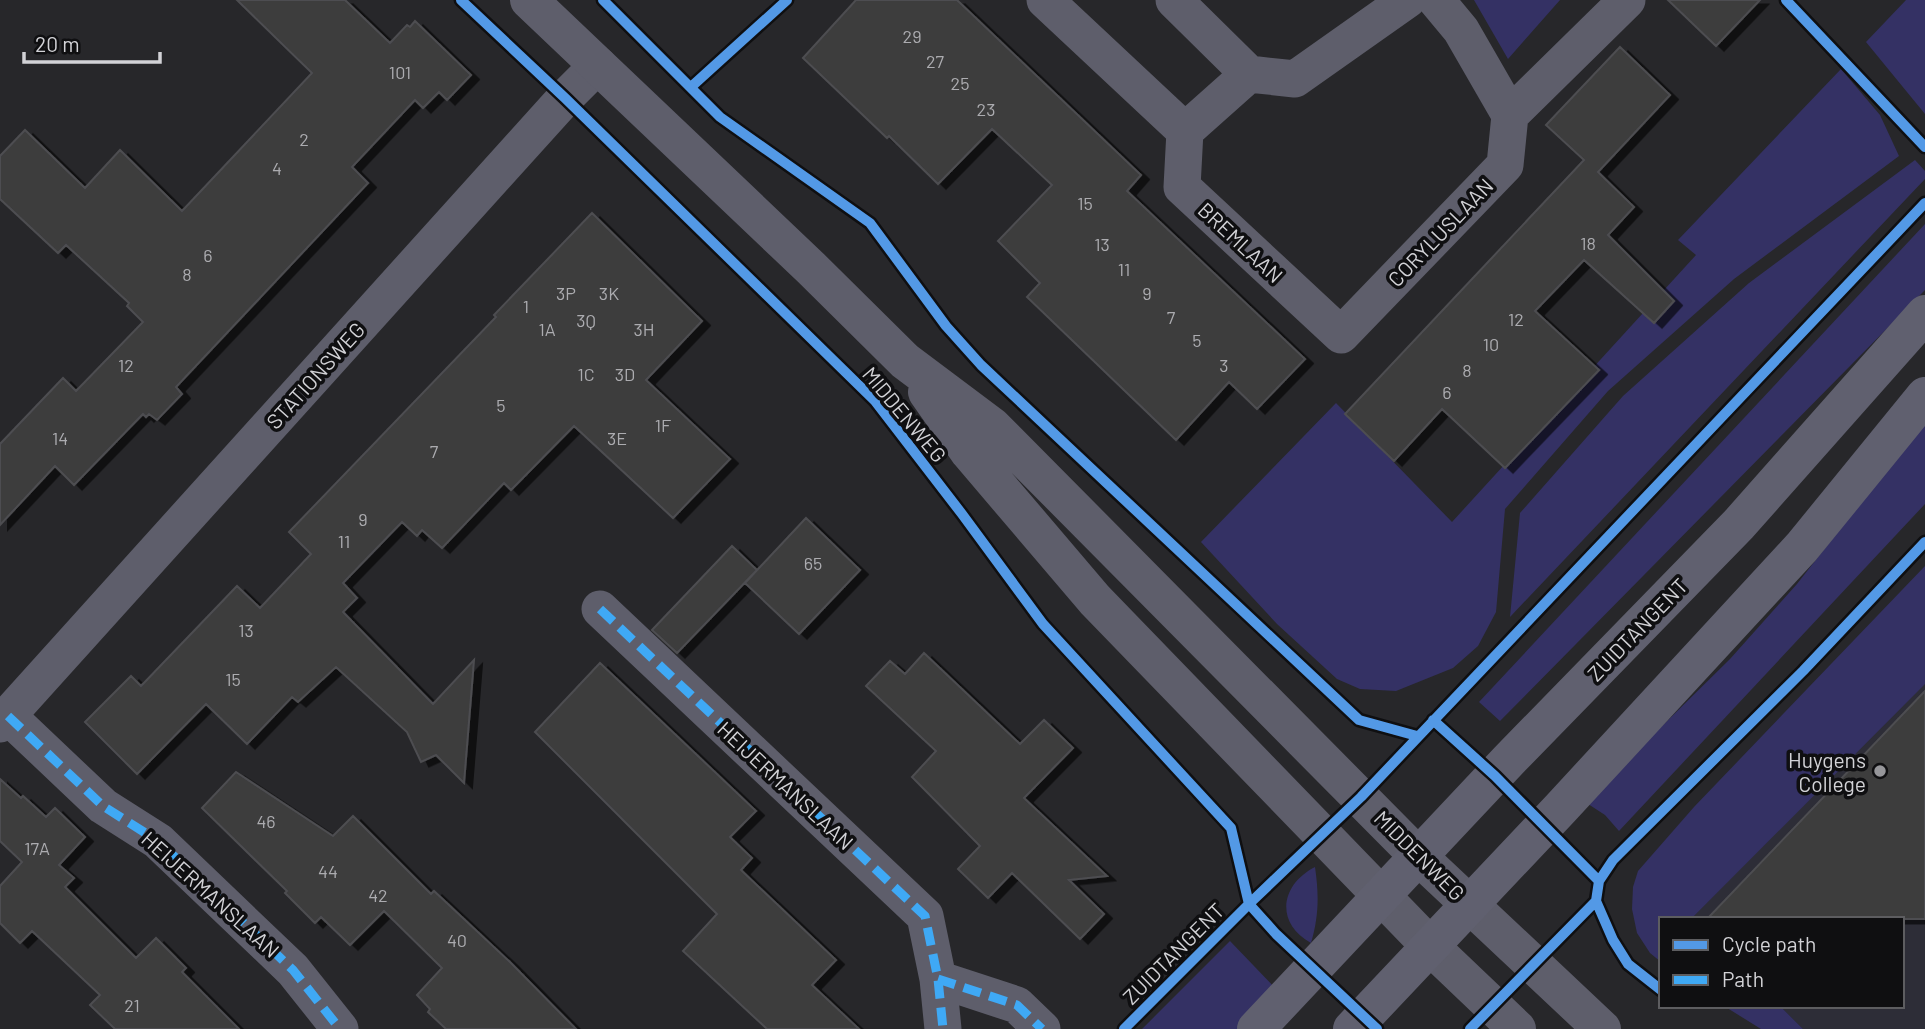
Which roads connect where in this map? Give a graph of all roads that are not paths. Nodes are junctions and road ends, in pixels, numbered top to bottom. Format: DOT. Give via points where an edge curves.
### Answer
graph roads {
  1 [pos="529,0"];
  2 [pos="1045,0"];
  3 [pos="1174,0"];
  4 [pos="1407,0"];
  5 [pos="1436,0"];
  6 [pos="1626,0"];
  7 [pos="598,65"];
  8 [pos="1249,74"];
  9 [pos="1510,115"];
  10 [pos="1185,131"];
  11 [pos="1925,314"];
  12 [pos="1341,335"];
  13 [pos="905,362"];
  14 [pos="1925,396"];
  15 [pos="600,609"];
  16 [pos="4,720"];
  17 [pos="1418,856"];
  18 [pos="1382,895"];
  19 [pos="1470,905"];
  20 [pos="1431,947"];
  21 [pos="938,979"];
  22 [pos="340,1029"];
  23 [pos="943,1029"];
  24 [pos="1042,1029"];
  25 [pos="1256,1029"];
  26 [pos="1352,1029"];
  27 [pos="1517,1029"];
  28 [pos="1602,1029"];
  1 -- 7 [label="street, MIDDENWEG"];
  2 -- 10 [label="street"];
  3 -- 8 [label="street"];
  4 -- 8 [label="street" via="1295,79"];
  5 -- 9 [label="street" via="1461,30"];
  6 -- 9 [label="street"];
  7 -- 13 [label="street, MIDDENWEG"];
  7 -- 16 [label="street, STATIONSWEG"];
  8 -- 10 [label="street"];
  9 -- 12 [label="street, CORYLUSLAAN" via="1505,165"];
  10 -- 12 [label="street, BREMLAAN" via="1182,187"];
  11 -- 17 [label="main road, ZUIDTANGENT" via="1739,524"];
  13 -- 17 [label="street, MIDDENWEG" via="993,427"];
  13 -- 18 [label="street, MIDDENWEG" via="970,452 1095,600"];
  14 -- 19 [label="main road" via="1802,547"];
  15 -- 21 [label="street, HEIJERMANSLAAN" via="925,915"];
  16 -- 22 [label="street, HEIJERMANSLAAN" via="103,806 158,841 293,970"];
  17 -- 18 [label="main road, ZUIDTANGENT"];
  17 -- 19 [label="street, MIDDENWEG"];
  18 -- 20 [label="street, MIDDENWEG"];
  18 -- 25 [label="main road, ZUIDTANGENT"];
  19 -- 20 [label="main road"];
  19 -- 28 [label="street, MIDDENWEG"];
  20 -- 26 [label="main road"];
  20 -- 27 [label="street, MIDDENWEG"];
  21 -- 23 [label="street, HEIJERMANSLAAN"];
  21 -- 24 [label="street" via="1017,1005"];
}
